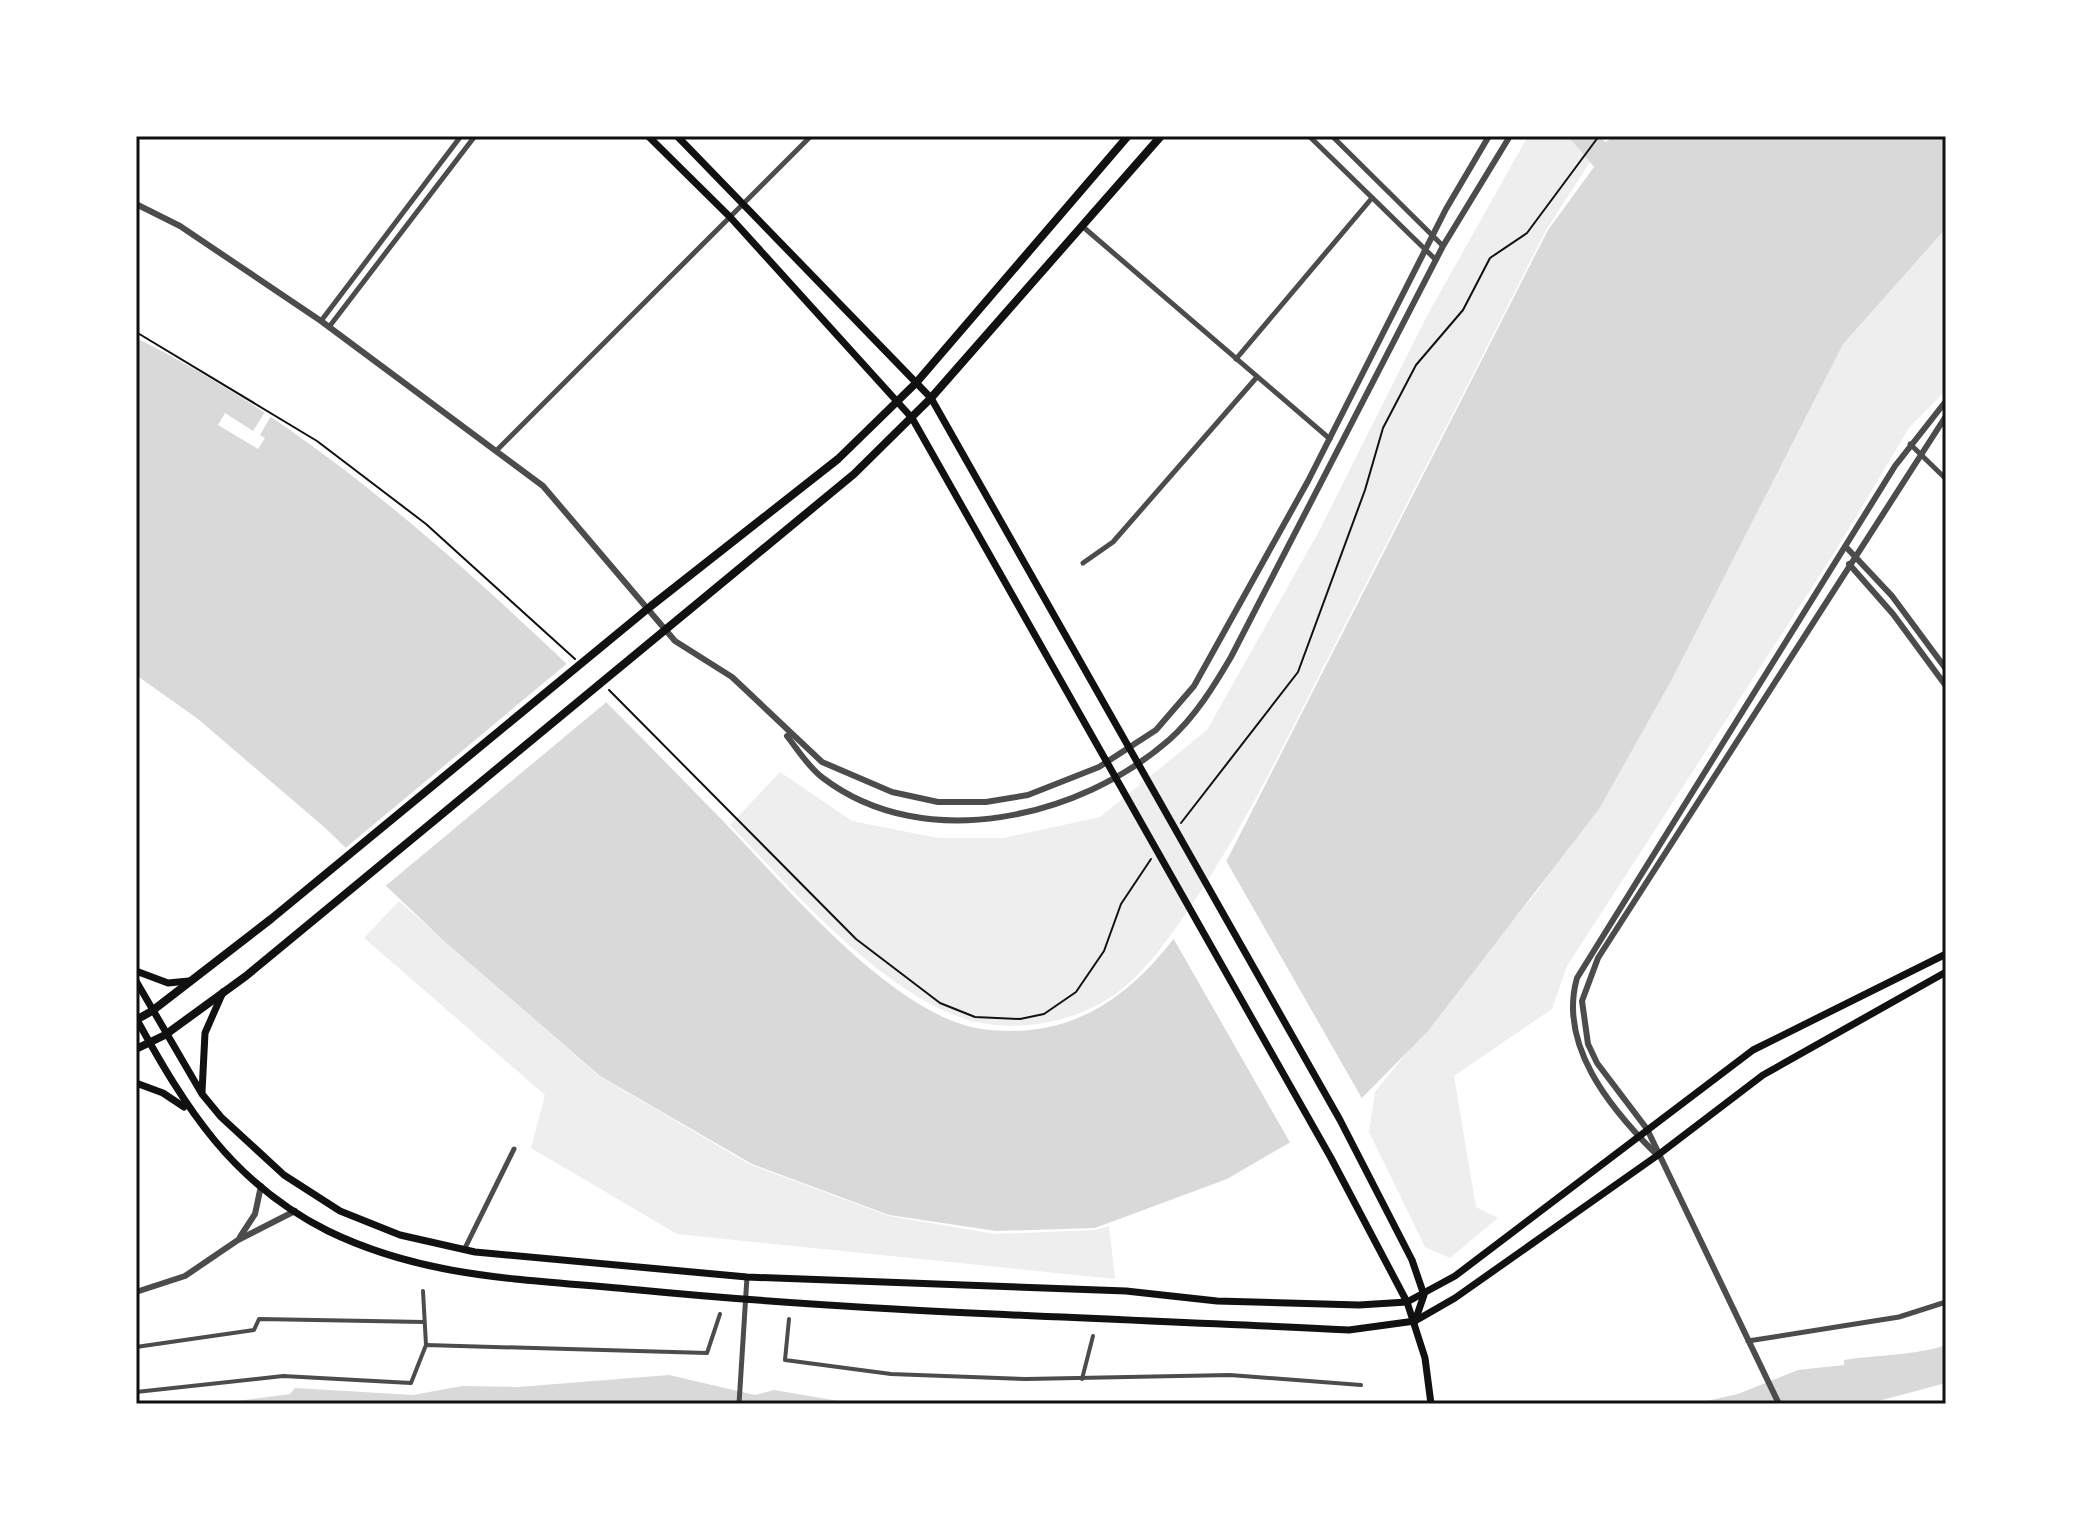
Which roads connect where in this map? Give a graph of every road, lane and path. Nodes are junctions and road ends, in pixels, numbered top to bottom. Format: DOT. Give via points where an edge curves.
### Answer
graph roads {
  1 [pos="461,136"];
  2 [pos="475,136"];
  3 [pos="648,136"];
  4 [pos="677,136"];
  5 [pos="811,136"];
  6 [pos="1128,136"];
  7 [pos="1161,136"];
  8 [pos="1309,136"];
  9 [pos="1332,136"];
  10 [pos="1489,136"];
  11 [pos="1510,136"];
  12 [pos="1599,136"];
  13 [pos="1372,198"];
  14 [pos="743,203"];
  15 [pos="136,204"];
  16 [pos="730,217"];
  17 [pos="1082,226"];
  18 [pos="1433,237"];
  19 [pos="1443,246"];
  20 [pos="1426,251"];
  21 [pos="1436,260"];
  22 [pos="321,321"];
  23 [pos="329,327"];
  24 [pos="136,332"];
  25 [pos="1236,359"];
  26 [pos="1257,377"];
  27 [pos="916,383"];
  28 [pos="931,398"];
  29 [pos="898,401"];
  30 [pos="1946,401"];
  31 [pos="1946,416"];
  32 [pos="912,418"];
  33 [pos="1330,439"];
  34 [pos="1910,444"];
  35 [pos="497,450"];
  36 [pos="1919,453"];
  37 [pos="1946,479"];
  38 [pos="1846,547"];
  39 [pos="1841,555"];
  40 [pos="1854,555"];
  41 [pos="1083,563"];
  42 [pos="1849,564"];
  43 [pos="576,660"];
  44 [pos="1946,669"];
  45 [pos="1946,686"];
  46 [pos="607,688"];
  47 [pos="773,718"];
  48 [pos="1172,834"];
  49 [pos="1152,858"];
  50 [pos="1946,954"];
  51 [pos="136,971"];
  52 [pos="1946,972"];
  53 [pos="136,981"];
  54 [pos="191,981"];
  55 [pos="223,992"];
  56 [pos="152,1011"];
  57 [pos="136,1019"];
  58 [pos="165,1035"];
  59 [pos="149,1042"];
  60 [pos="136,1049"];
  61 [pos="136,1083"];
  62 [pos="202,1094"];
  63 [pos="188,1110"];
  64 [pos="1647,1129"];
  65 [pos="1638,1136"];
  66 [pos="514,1149"];
  67 [pos="1658,1155"];
  68 [pos="261,1186"];
  69 [pos="295,1211"];
  70 [pos="238,1240"];
  71 [pos="464,1250"];
  72 [pos="747,1277"];
  73 [pos="423,1291"];
  74 [pos="136,1292"];
  75 [pos="1424,1295"];
  76 [pos="747,1300"];
  77 [pos="1407,1302"];
  78 [pos="1946,1302"];
  79 [pos="720,1314"];
  80 [pos="789,1319"];
  81 [pos="1415,1321"];
  82 [pos="424,1322"];
  83 [pos="1093,1336"];
  84 [pos="1748,1341"];
  85 [pos="426,1345"];
  86 [pos="136,1347"];
  87 [pos="1082,1379"];
  88 [pos="1361,1385"];
  89 [pos="136,1392"];
  90 [pos="739,1404"];
  91 [pos="1431,1404"];
  92 [pos="1779,1404"];
  1 -- 22 [label="street"];
  2 -- 23 [label="street"];
  3 -- 16 [label="main road"];
  4 -- 14 [label="main road"];
  5 -- 14 [label="street"];
  6 -- 27 [label="main road"];
  7 -- 17 [label="main road"];
  8 -- 13 [label="street"];
  9 -- 18 [label="street"];
  10 -- 18 [label="street"];
  11 -- 19 [label="street"];
  12 -- 48 [label="path" via="1527,233 1490,258 1463,310 1416,365 1383,428 1298,672"];
  13 -- 20 [label="street"];
  13 -- 25 [label="street"];
  14 -- 16 [label="street"];
  14 -- 27 [label="main road"];
  15 -- 22 [label="street" via="180,226"];
  16 -- 29 [label="main road"];
  16 -- 35 [label="street"];
  17 -- 25 [label="street"];
  17 -- 28 [label="main road"];
  18 -- 19 [label="street"];
  18 -- 20 [label="street"];
  19 -- 21 [label="street"];
  20 -- 21 [label="street"];
  20 -- 33 [label="street"];
  21 -- 47 [label="street" via="1231,657 1194,713 1166,742 1098,788 1061,803 983,820 935,819 879,806 838,788 820,776"];
  22 -- 23 [label="street"];
  23 -- 35 [label="street"];
  24 -- 43 [label="path" via="339,457 436,533"];
  25 -- 26 [label="street"];
  26 -- 33 [label="street"];
  26 -- 41 [label="street" via="1113,542"];
  27 -- 28 [label="main road"];
  27 -- 29 [label="main road"];
  28 -- 32 [label="main road"];
  28 -- 75 [label="main road" via="1332,1106 1412,1260"];
  29 -- 32 [label="main road"];
  29 -- 54 [label="main road" via="838,459"];
  30 -- 34 [label="street"];
  31 -- 36 [label="street"];
  32 -- 55 [label="main road" via="854,474"];
  32 -- 77 [label="main road" via="1331,1158"];
  33 -- 47 [label="street" via="1194,686 1156,730 1099,767 1028,795 938,802 892,792 822,762"];
  34 -- 36 [label="street"];
  34 -- 38 [label="street"];
  35 -- 47 [label="street" via="557,499 675,641 720,667"];
  36 -- 37 [label="street"];
  36 -- 40 [label="street"];
  38 -- 39 [label="street"];
  38 -- 40 [label="street"];
  39 -- 42 [label="street"];
  39 -- 65 [label="street" via="1577,978 1572,1014 1578,1047"];
  40 -- 42 [label="street"];
  40 -- 44 [label="street"];
  42 -- 45 [label="street"];
  42 -- 64 [label="street" via="1585,985 1582,1015 1588,1044"];
  46 -- 49 [label="path" via="856,939 940,1003 975,1017 1009,1020 1044,1014 1076,992 1104,951 1121,904"];
  50 -- 64 [label="main road" via="1753,1050"];
  51 -- 54 [label="main road" via="168,983"];
  52 -- 67 [label="main road" via="1763,1075"];
  53 -- 56 [label="main road"];
  54 -- 56 [label="main road"];
  55 -- 58 [label="main road"];
  55 -- 62 [label="main road" via="205,1033"];
  56 -- 57 [label="main road"];
  56 -- 58 [label="main road"];
  57 -- 59 [label="main road"];
  58 -- 59 [label="main road"];
  58 -- 62 [label="main road"];
  59 -- 60 [label="main road"];
  59 -- 63 [label="main road"];
  61 -- 63 [label="main road"];
  62 -- 71 [label="main road" via="284,1175 340,1211 400,1235"];
  63 -- 68 [label="main road"];
  64 -- 65 [label="main road"];
  64 -- 67 [label="street"];
  65 -- 67 [label="street"];
  65 -- 75 [label="main road"];
  66 -- 71 [label="street"];
  67 -- 81 [label="main road"];
  67 -- 84 [label="street"];
  68 -- 69 [label="main road"];
  68 -- 70 [label="street" via="255,1214"];
  69 -- 70 [label="street"];
  69 -- 76 [label="main road" via="370,1249 439,1270"];
  70 -- 74 [label="street" via="185,1276"];
  71 -- 72 [label="main road"];
  72 -- 76 [label="street"];
  72 -- 77 [label="main road" via="1126,1291 1217,1301"];
  73 -- 82 [label="street"];
  75 -- 77 [label="main road"];
  75 -- 81 [label="main road"];
  76 -- 81 [label="main road" via="1349,1330"];
  76 -- 90 [label="street"];
  77 -- 81 [label="main road"];
  78 -- 84 [label="street" via="1899,1317"];
  79 -- 85 [label="street" via="707,1353"];
  80 -- 87 [label="street" via="785,1360 891,1374"];
  81 -- 91 [label="main road"];
  82 -- 85 [label="street"];
  82 -- 86 [label="street" via="259,1319 254,1330"];
  83 -- 87 [label="street"];
  84 -- 92 [label="street"];
  85 -- 89 [label="street" via="411,1383 283,1376"];
  87 -- 88 [label="street" via="1230,1375"];
}
